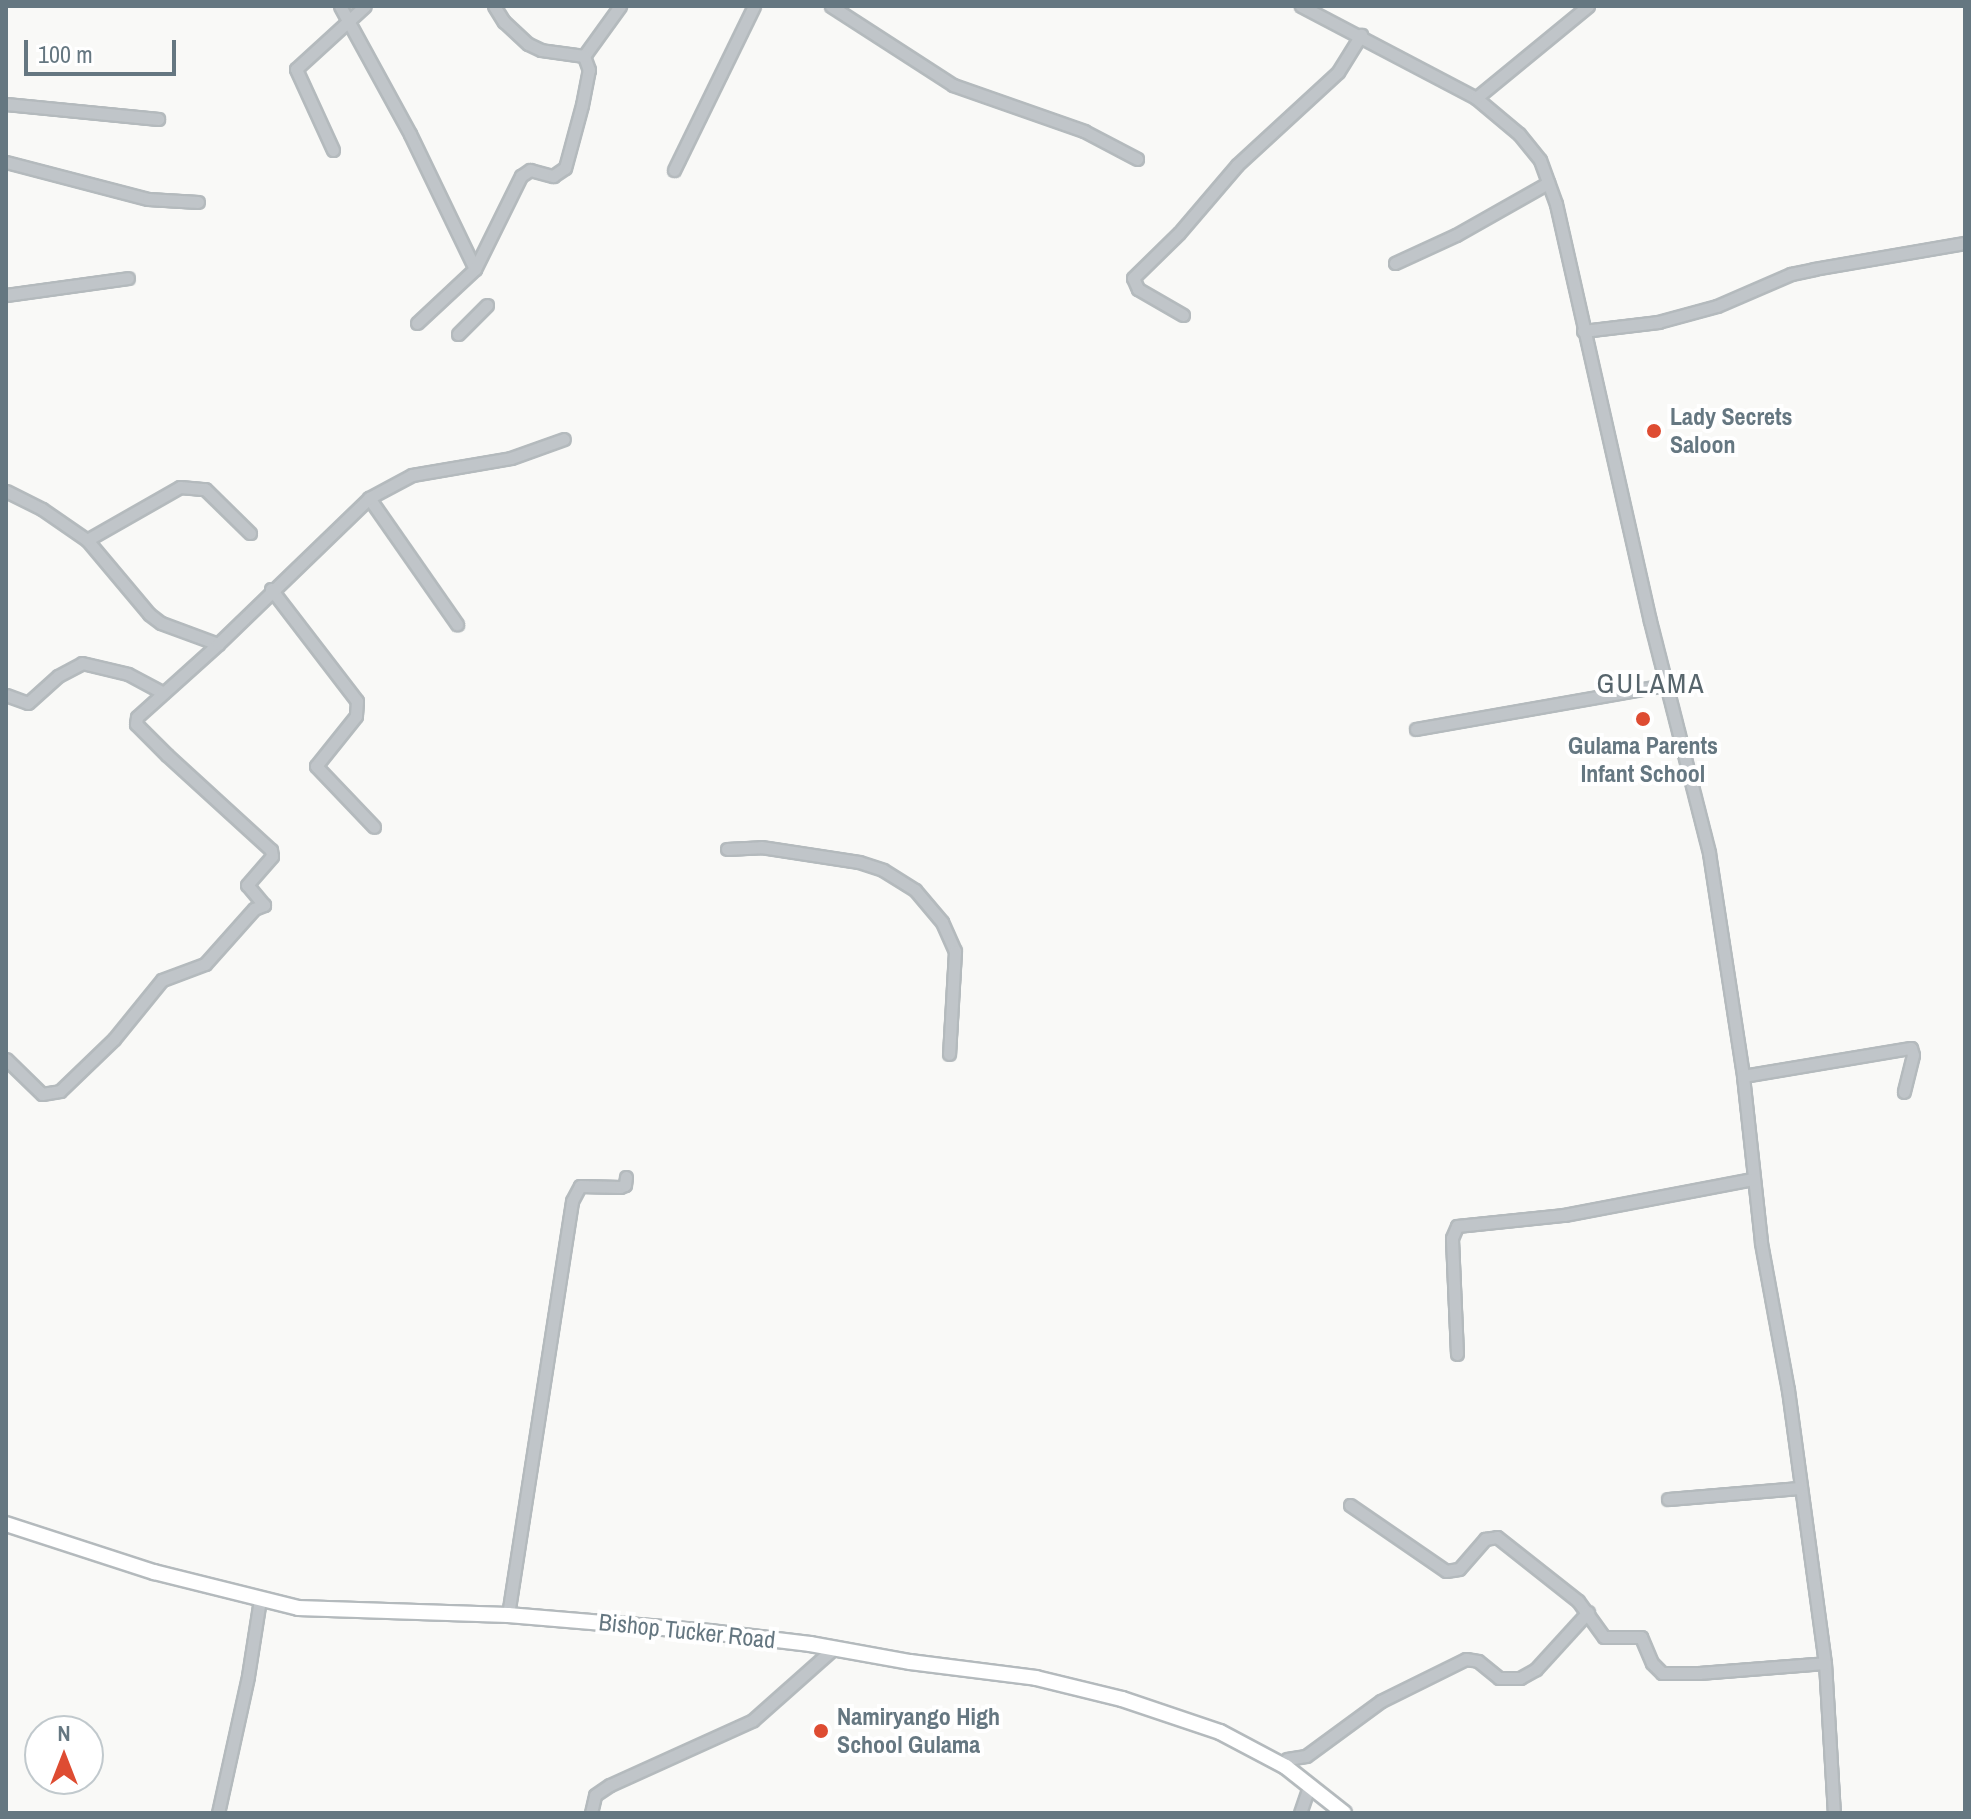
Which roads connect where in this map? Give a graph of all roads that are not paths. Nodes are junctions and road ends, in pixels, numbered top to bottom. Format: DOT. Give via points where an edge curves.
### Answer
graph roads {
  1 [pos="340,6"];
  2 [pos="365,6"];
  3 [pos="494,6"];
  4 [pos="620,6"];
  5 [pos="754,6"];
  6 [pos="831,6"];
  7 [pos="1301,6"];
  8 [pos="1588,6"];
  9 [pos="348,22"];
  10 [pos="1361,35"];
  11 [pos="584,56"];
  12 [pos="1476,98"];
  13 [pos="6,104"];
  14 [pos="158,119"];
  15 [pos="333,150"];
  16 [pos="1137,159"];
  17 [pos="6,162"];
  18 [pos="674,170"];
  19 [pos="1548,183"];
  20 [pos="198,202"];
  21 [pos="1965,243"];
  22 [pos="1395,263"];
  23 [pos="475,269"];
  24 [pos="128,278"];
  25 [pos="6,295"];
  26 [pos="487,305"];
  27 [pos="1183,315"];
  28 [pos="417,323"];
  29 [pos="1583,331"];
  30 [pos="458,334"];
  31 [pos="564,439"];
  32 [pos="6,491"];
  33 [pos="369,498"];
  34 [pos="250,533"];
  35 [pos="87,540"];
  36 [pos="271,589"];
  37 [pos="457,624"];
  38 [pos="218,644"];
  39 [pos="1666,685"];
  40 [pos="163,693"];
  41 [pos="6,695"];
  42 [pos="1416,729"];
  43 [pos="374,827"];
  44 [pos="727,849"];
  45 [pos="949,1054"];
  46 [pos="6,1059"];
  47 [pos="1743,1076"];
  48 [pos="1904,1092"];
  49 [pos="626,1177"];
  50 [pos="1753,1179"];
  51 [pos="1457,1354"];
  52 [pos="1800,1488"];
  53 [pos="1668,1499"];
  54 [pos="1350,1505"];
  55 [pos="6,1524"];
  56 [pos="260,1599"];
  57 [pos="1588,1612"];
  58 [pos="508,1615"];
  59 [pos="834,1648"];
  60 [pos="1825,1663"];
  61 [pos="1287,1759"];
  62 [pos="1309,1787"];
  63 [pos="218,1813"];
  64 [pos="591,1813"];
  65 [pos="1300,1813"];
  66 [pos="1344,1813"];
  67 [pos="1834,1813"];
  1 -- 9 [label="street"];
  2 -- 9 [label="street"];
  3 -- 11 [label="street" via="528,44"];
  4 -- 11 [label="street"];
  5 -- 18 [label="street"];
  6 -- 16 [label="street" via="953,85 1084,131"];
  7 -- 10 [label="street"];
  8 -- 12 [label="street"];
  9 -- 15 [label="street" via="296,69"];
  9 -- 23 [label="street"];
  10 -- 12 [label="street"];
  10 -- 27 [label="street" via="1338,72 1237,165 1133,278 1138,289"];
  11 -- 23 [label="street" via="589,70 565,168 553,176 530,170 521,176"];
  12 -- 19 [label="street" via="1519,134 1540,160"];
  13 -- 14 [label="street"];
  17 -- 20 [label="street" via="148,199"];
  19 -- 22 [label="street"];
  19 -- 29 [label="street"];
  21 -- 29 [label="street" via="1791,274 1717,306"];
  23 -- 28 [label="street"];
  24 -- 25 [label="street"];
  26 -- 30 [label="street"];
  29 -- 39 [label="street"];
  31 -- 33 [label="street" via="511,458 412,475"];
  32 -- 35 [label="street"];
  33 -- 36 [label="street"];
  33 -- 37 [label="street"];
  34 -- 35 [label="street" via="205,489 180,487"];
  35 -- 38 [label="street" via="149,614"];
  36 -- 38 [label="street"];
  36 -- 43 [label="street" via="359,705 316,766"];
  38 -- 40 [label="street"];
  39 -- 42 [label="street"];
  39 -- 47 [label="street" via="1709,853"];
  40 -- 41 [label="street" via="128,674 82,663 28,703"];
  40 -- 46 [label="street" via="136,724 271,850 272,856 247,883 264,905 254,909 205,964 162,980 114,1039 60,1091 42,1094"];
  44 -- 45 [label="street" via="761,847 859,862 915,890 942,922 955,951"];
  47 -- 48 [label="street" via="1911,1048"];
  47 -- 50 [label="street"];
  49 -- 58 [label="street" via="620,1187 580,1186 572,1201"];
  50 -- 51 [label="street" via="1564,1215 1457,1226 1452,1238"];
  50 -- 52 [label="street"];
  52 -- 53 [label="street"];
  52 -- 60 [label="street"];
  54 -- 57 [label="street" via="1446,1571 1459,1569 1485,1539 1497,1537"];
  55 -- 56 [label="main road, Bishop Tucker Road" via="154,1572"];
  56 -- 58 [label="main road, Bishop Tucker Road" via="332,1611"];
  56 -- 63 [label="street"];
  57 -- 60 [label="street" via="1604,1637 1641,1637 1662,1673"];
  57 -- 61 [label="street" via="1536,1669 1520,1678 1499,1678 1474,1659 1458,1662 1360,1714 1306,1756"];
  58 -- 59 [label="main road, Bishop Tucker Road"];
  59 -- 62 [label="main road, Bishop Tucker Road" via="1005,1672 1122,1699 1220,1732 1286,1767"];
  59 -- 64 [label="street" via="753,1720 610,1785 595,1795"];
  60 -- 67 [label="street"];
  62 -- 65 [label="street"];
  62 -- 66 [label="main road, Bishop Tucker Road"];
}
